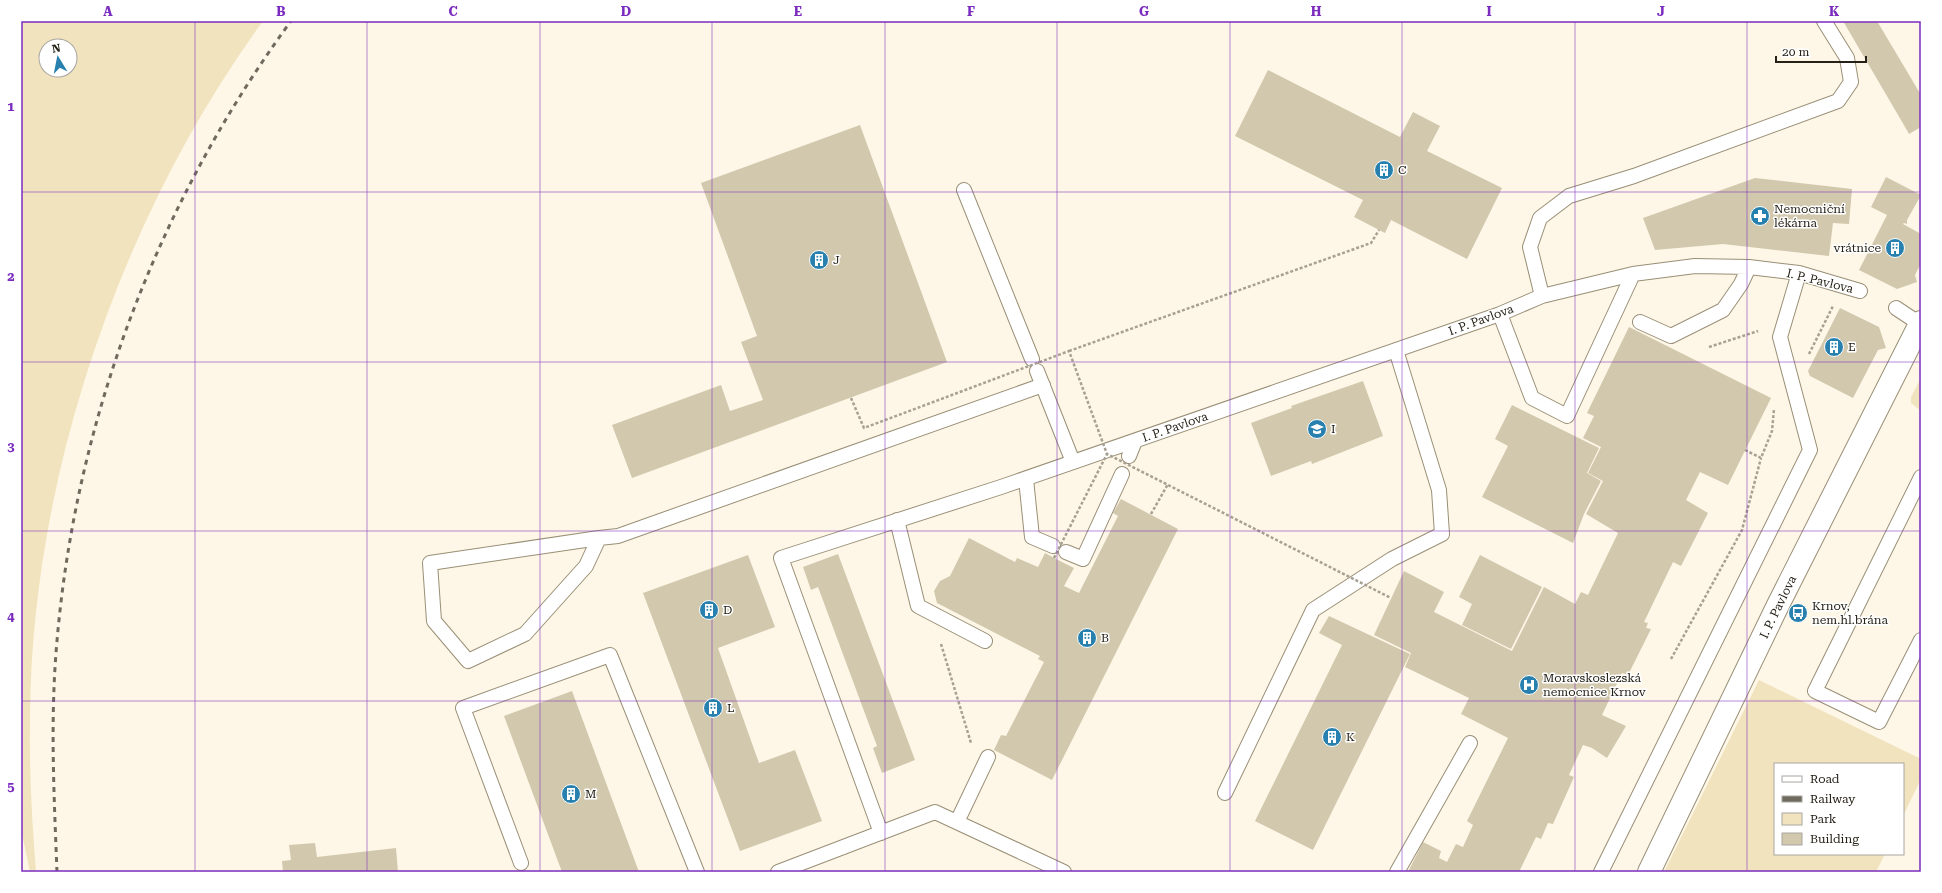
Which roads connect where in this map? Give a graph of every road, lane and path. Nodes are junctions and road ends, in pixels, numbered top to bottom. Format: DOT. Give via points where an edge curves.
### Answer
graph roads {
  1 [pos="1824,21"];
  2 [pos="964,190"];
  3 [pos="1379,230"];
  4 [pos="1749,267"];
  5 [pos="1799,273"];
  6 [pos="1633,274"];
  7 [pos="1860,291"];
  8 [pos="1542,296"];
  9 [pos="1896,308"];
  10 [pos="1500,314"];
  11 [pos="1640,322"];
  12 [pos="1921,324"];
  13 [pos="1761,330"];
  14 [pos="1709,347"];
  15 [pos="1396,350"];
  16 [pos="1069,351"];
  17 [pos="1043,385"];
  18 [pos="851,398"];
  19 [pos="1135,441"];
  20 [pos="1110,451"];
  21 [pos="1129,456"];
  22 [pos="1761,458"];
  23 [pos="1073,462"];
  24 [pos="1122,474"];
  25 [pos="1921,477"];
  26 [pos="1026,479"];
  27 [pos="1168,484"];
  28 [pos="1150,514"];
  29 [pos="897,520"];
  30 [pos="599,538"];
  31 [pos="1058,552"];
  32 [pos="1391,598"];
  33 [pos="932,613"];
  34 [pos="1921,640"];
  35 [pos="985,641"];
  36 [pos="1671,659"];
  37 [pos="1470,743"];
  38 [pos="988,757"];
  39 [pos="980,773"];
  40 [pos="1225,793"];
  41 [pos="957,822"];
  42 [pos="880,833"];
  43 [pos="521,863"];
  44 [pos="697,872"];
  45 [pos="778,872"];
  46 [pos="1064,872"];
  47 [pos="1397,872"];
  48 [pos="1601,872"];
  49 [pos="1649,872"];
  1 -- 8 [label="lane" via="1847,58 1851,82 1838,101 1634,176 1569,196 1540,218 1530,247"];
  2 -- 17 [label="lane"];
  3 -- 16 [label="path" via="1371,243"];
  4 -- 5 [label="lane, I. P. Pavlova"];
  4 -- 6 [label="lane, I. P. Pavlova" via="1695,266"];
  4 -- 11 [label="lane" via="1723,310 1672,336"];
  5 -- 7 [label="lane, I. P. Pavlova"];
  5 -- 48 [label="lane" via="1780,337 1810,450"];
  6 -- 8 [label="lane, I. P. Pavlova"];
  6 -- 10 [label="lane" via="1567,416 1532,398"];
  8 -- 10 [label="lane, I. P. Pavlova"];
  9 -- 12 [label="lane"];
  10 -- 15 [label="lane, I. P. Pavlova"];
  12 -- 49 [label="street, I. P. Pavlova" via="1778,605"];
  13 -- 14 [label="path"];
  15 -- 19 [label="lane, I. P. Pavlova"];
  15 -- 40 [label="lane" via="1439,490 1442,534 1392,559 1313,610"];
  16 -- 18 [label="path, bridge" via="864,428"];
  16 -- 20 [label="path, bridge"];
  17 -- 23 [label="lane"];
  17 -- 30 [label="lane" via="618,536"];
  19 -- 20 [label="lane, I. P. Pavlova"];
  19 -- 21 [label="lane"];
  20 -- 23 [label="lane, I. P. Pavlova"];
  20 -- 27 [label="path, bridge"];
  20 -- 31 [label="path, bridge"];
  22 -- 36 [label="path" via="1742,530"];
  23 -- 26 [label="lane, I. P. Pavlova"];
  24 -- 31 [label="lane" via="1082,559"];
  25 -- 34 [label="lane" via="1815,691 1879,722"];
  26 -- 29 [label="lane, I. P. Pavlova"];
  26 -- 31 [label="lane" via="1032,537"];
  27 -- 28 [label="path"];
  27 -- 32 [label="path, bridge"];
  29 -- 33 [label="lane" via="918,606"];
  29 -- 42 [label="lane, I. P. Pavlova" via="781,558"];
  30 -- 30 [label="lane" via="430,563 434,621 468,661 525,634 586,566"];
  33 -- 35 [label="lane"];
  33 -- 39 [label="path"];
  37 -- 47 [label="lane"];
  38 -- 39 [label="lane"];
  39 -- 41 [label="lane"];
  41 -- 42 [label="lane" via="935,812"];
  41 -- 46 [label="lane"];
  42 -- 45 [label="lane"];
  43 -- 44 [label="lane" via="463,708 610,655"];
}
